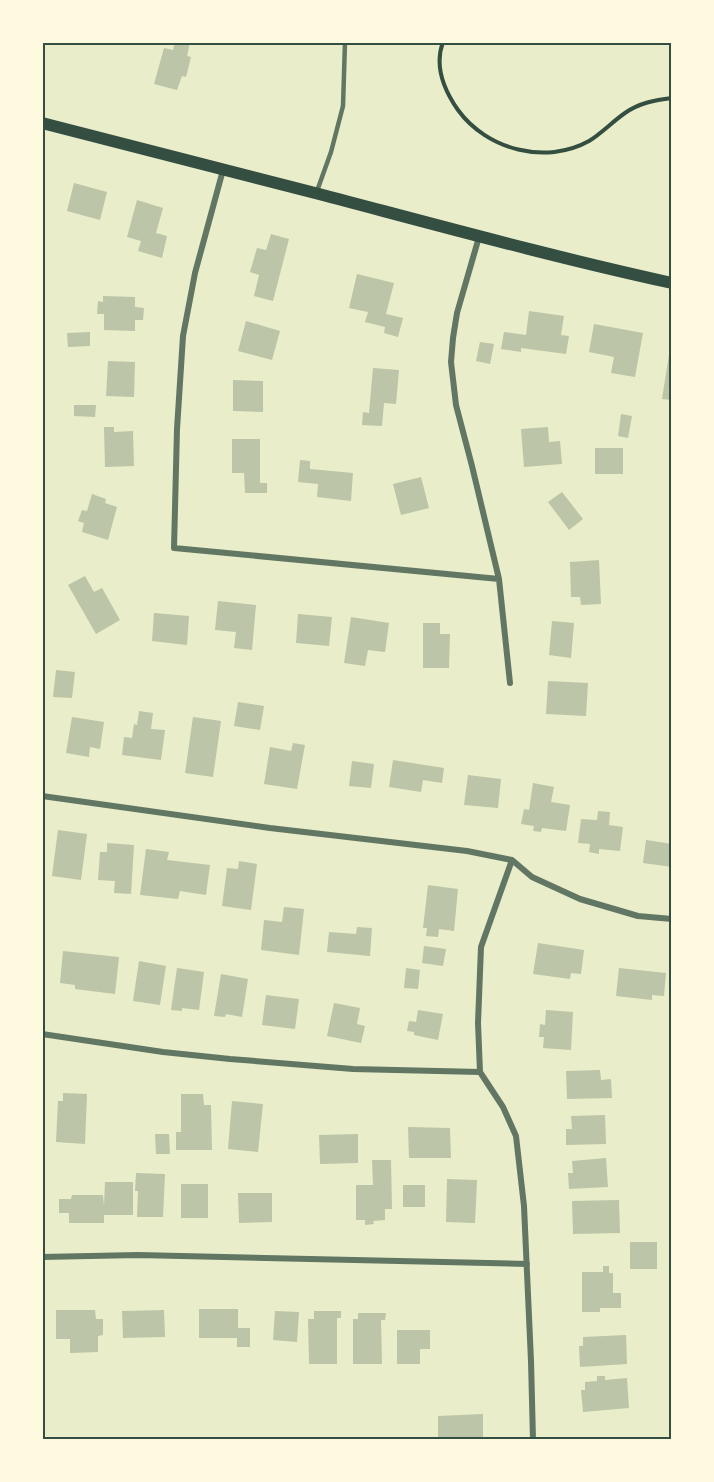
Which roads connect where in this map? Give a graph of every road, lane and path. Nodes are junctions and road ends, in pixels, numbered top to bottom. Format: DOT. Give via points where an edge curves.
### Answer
graph roads {
  1 [pos="345,42"];
  2 [pos="443,42"];
  3 [pos="672,98"];
  4 [pos="42,123"];
  5 [pos="223,170"];
  6 [pos="316,193"];
  7 [pos="479,237"];
  8 [pos="672,283"];
  9 [pos="499,579"];
  10 [pos="510,683"];
  11 [pos="42,796"];
  12 [pos="512,860"];
  13 [pos="672,919"];
  14 [pos="42,1034"];
  15 [pos="480,1072"];
  16 [pos="42,1257"];
  17 [pos="527,1264"];
  18 [pos="533,1440"];
  1 -- 6 [label="lane" via="343,106"];
  2 -- 3 [label="path" via="439,64 442,81 460,113 489,138 524,152 568,149 588,141 634,107"];
  4 -- 5 [label="main road"];
  5 -- 6 [label="main road"];
  5 -- 9 [label="street" via="195,273 183,336 174,548"];
  6 -- 7 [label="main road"];
  7 -- 8 [label="main road"];
  7 -- 9 [label="street" via="457,313 451,362 456,405"];
  9 -- 10 [label="street"];
  11 -- 12 [label="street"];
  12 -- 13 [label="street" via="532,877 580,899 638,916"];
  12 -- 15 [label="street" via="481,947"];
  14 -- 15 [label="street" via="230,1059 353,1069"];
  15 -- 17 [label="street" via="516,1136"];
  16 -- 17 [label="street" via="150,1255"];
  17 -- 18 [label="street"];
}
